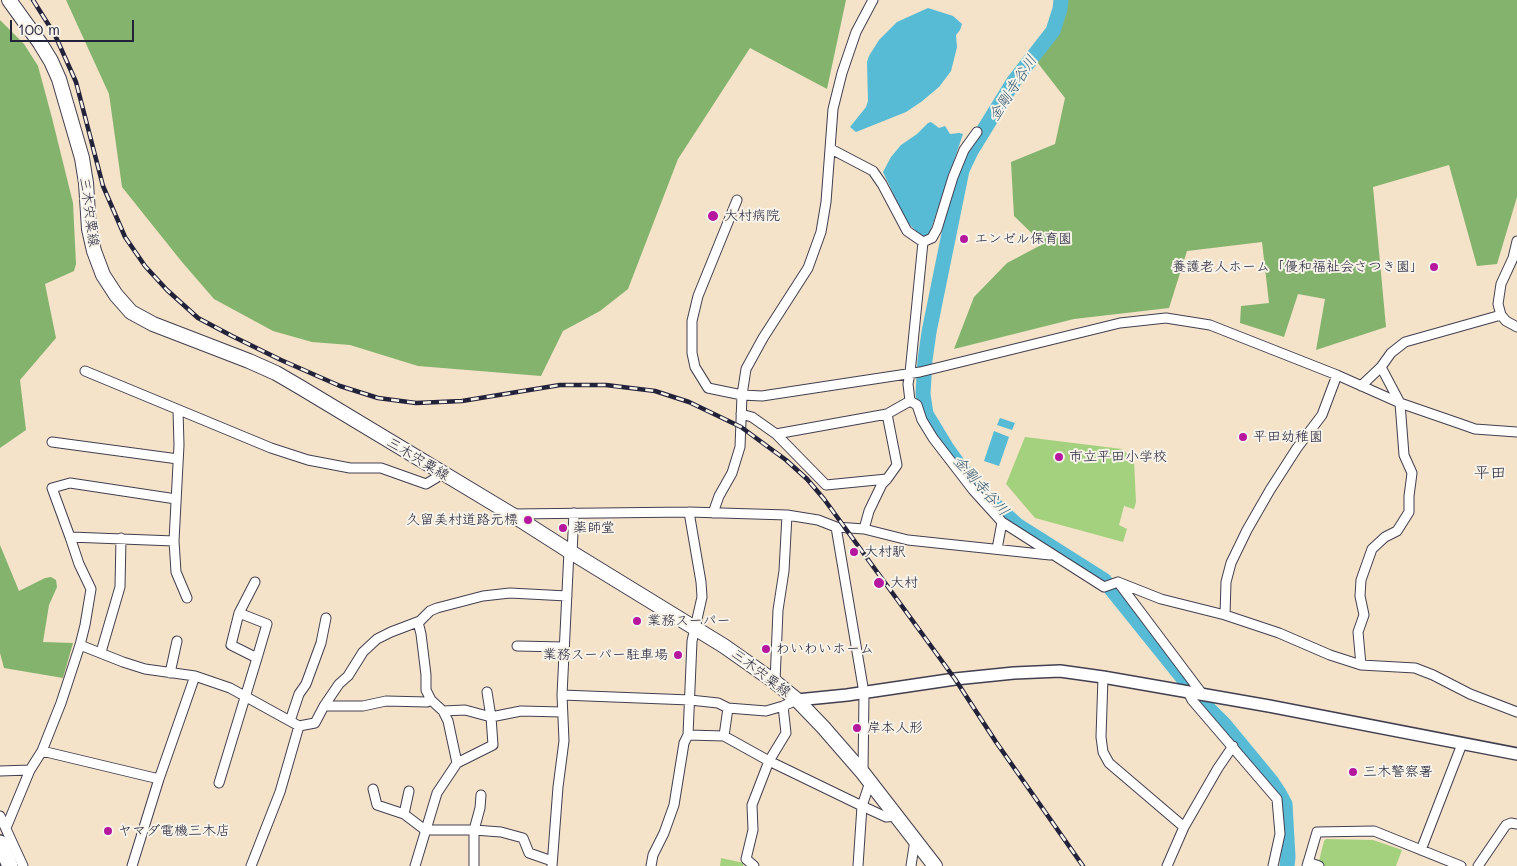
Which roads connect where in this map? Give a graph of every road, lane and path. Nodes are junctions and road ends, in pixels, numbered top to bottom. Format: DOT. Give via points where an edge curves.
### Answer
graph roads {
  1 [pos="9,0"];
  2 [pos="873,0"];
  3 [pos="977,132"];
  4 [pos="831,149"];
  5 [pos="737,200"];
  6 [pos="1517,241"];
  7 [pos="923,242"];
  8 [pos="1515,258"];
  9 [pos="1501,315"];
  10 [pos="1517,326"];
  11 [pos="1380,367"];
  12 [pos="85,371"];
  13 [pos="910,373"];
  14 [pos="1337,375"];
  15 [pos="1361,386"];
  16 [pos="742,395"];
  17 [pos="910,401"];
  18 [pos="1400,403"];
  19 [pos="178,410"];
  20 [pos="741,414"];
  21 [pos="887,414"];
  22 [pos="1517,432"];
  23 [pos="776,434"];
  24 [pos="52,442"];
  25 [pos="178,459"];
  26 [pos="440,473"];
  27 [pos="887,479"];
  28 [pos="176,499"];
  29 [pos="689,512"];
  30 [pos="713,513"];
  31 [pos="511,514"];
  32 [pos="574,514"];
  33 [pos="787,515"];
  34 [pos="1002,522"];
  35 [pos="836,527"];
  36 [pos="864,529"];
  37 [pos="70,537"];
  38 [pos="121,538"];
  39 [pos="174,541"];
  40 [pos="997,549"];
  41 [pos="571,552"];
  42 [pos="1053,555"];
  43 [pos="254,582"];
  44 [pos="1118,582"];
  45 [pos="567,596"];
  46 [pos="187,598"];
  47 [pos="239,613"];
  48 [pos="1225,615"];
  49 [pos="326,618"];
  50 [pos="418,622"];
  51 [pos="695,628"];
  52 [pos="177,641"];
  53 [pos="80,645"];
  54 [pos="517,646"];
  55 [pos="564,646"];
  56 [pos="101,652"];
  57 [pos="257,658"];
  58 [pos="1361,665"];
  59 [pos="170,673"];
  60 [pos="195,676"];
  61 [pos="1103,677"];
  62 [pos="775,682"];
  63 [pos="487,692"];
  64 [pos="1188,692"];
  65 [pos="864,693"];
  66 [pos="562,695"];
  67 [pos="1203,695"];
  68 [pos="246,697"];
  69 [pos="431,700"];
  70 [pos="690,700"];
  71 [pos="797,700"];
  72 [pos="324,706"];
  73 [pos="784,706"];
  74 [pos="728,708"];
  75 [pos="444,711"];
  76 [pos="562,712"];
  77 [pos="1517,712"];
  78 [pos="491,717"];
  79 [pos="290,721"];
  80 [pos="299,726"];
  81 [pos="688,735"];
  82 [pos="724,736"];
  83 [pos="1462,744"];
  84 [pos="1233,746"];
  85 [pos="42,751"];
  86 [pos="1517,754"];
  87 [pos="768,761"];
  88 [pos="457,763"];
  89 [pos="30,770"];
  90 [pos="0,771"];
  91 [pos="866,777"];
  92 [pos="159,779"];
  93 [pos="218,783"];
  94 [pos="373,789"];
  95 [pos="409,791"];
  96 [pos="481,795"];
  97 [pos="862,806"];
  98 [pos="404,814"];
  99 [pos="0,816"];
  100 [pos="897,816"];
  101 [pos="1517,824"];
  102 [pos="1184,827"];
  103 [pos="6,828"];
  104 [pos="425,830"];
  105 [pos="474,830"];
  106 [pos="915,840"];
  107 [pos="0,844"];
  108 [pos="1421,850"];
  109 [pos="552,863"];
  110 [pos="1308,864"];
  111 [pos="10,866"];
  112 [pos="23,866"];
  113 [pos="132,866"];
  114 [pos="251,866"];
  115 [pos="415,866"];
  116 [pos="474,866"];
  117 [pos="651,866"];
  118 [pos="754,866"];
  119 [pos="858,866"];
  120 [pos="911,866"];
  121 [pos="935,866"];
  122 [pos="1167,866"];
  123 [pos="1273,866"];
  124 [pos="1319,866"];
  125 [pos="1460,866"];
  126 [pos="1478,866"];
  1 -- 26 [label="main road, 三木宍粟線" via="40,43 59,79 82,158 94,251 103,275 131,312 276,373"];
  2 -- 4 [label="street" via="856,32 842,73 833,109"];
  3 -- 7 [label="street" via="964,150 937,229 932,238"];
  4 -- 7 [label="street" via="873,171 907,230"];
  4 -- 16 [label="street" via="821,232 808,268 746,369"];
  5 -- 16 [label="street" via="698,296 692,322 692,353 695,367 708,388"];
  6 -- 8 [label="street"];
  7 -- 13 [label="street"];
  8 -- 9 [label="street" via="1501,284 1498,304"];
  9 -- 10 [label="street" via="1506,322"];
  9 -- 11 [label="street" via="1405,342"];
  11 -- 15 [label="street"];
  11 -- 18 [label="street"];
  12 -- 19 [label="street"];
  13 -- 14 [label="street" via="1120,323 1166,318 1210,325"];
  13 -- 16 [label="street" via="762,396"];
  13 -- 17 [label="street"];
  14 -- 15 [label="street"];
  14 -- 48 [label="street" via="1322,415 1297,448 1246,530 1226,582"];
  15 -- 18 [label="street"];
  16 -- 20 [label="street"];
  17 -- 21 [label="street"];
  17 -- 34 [label="street" via="917,405 922,420 950,461"];
  18 -- 22 [label="street" via="1475,429"];
  18 -- 58 [label="street" via="1404,455 1412,473 1409,512 1397,531 1372,549 1361,580 1364,615 1358,632"];
  19 -- 25 [label="street"];
  19 -- 26 [label="street" via="308,460 350,468 382,468 426,484"];
  20 -- 23 [label="street" via="752,417"];
  20 -- 30 [label="street" via="740,447"];
  21 -- 23 [label="street"];
  21 -- 27 [label="street" via="897,465"];
  23 -- 27 [label="street" via="826,485"];
  24 -- 25 [label="street"];
  25 -- 28 [label="street"];
  26 -- 31 [label="main road, 三木宍粟線"];
  27 -- 36 [label="street" via="869,511"];
  28 -- 37 [label="street" via="70,483 52,488"];
  28 -- 39 [label="street"];
  29 -- 30 [label="street"];
  29 -- 32 [label="street"];
  29 -- 51 [label="street" via="702,597"];
  30 -- 33 [label="street"];
  31 -- 32 [label="street"];
  31 -- 41 [label="main road, 三木宍粟線"];
  32 -- 41 [label="street"];
  33 -- 35 [label="street" via="818,520"];
  33 -- 62 [label="street"];
  34 -- 40 [label="street"];
  34 -- 42 [label="street"];
  35 -- 36 [label="street"];
  35 -- 65 [label="street"];
  36 -- 40 [label="street" via="908,540"];
  37 -- 38 [label="street"];
  37 -- 53 [label="street" via="91,589"];
  38 -- 39 [label="street"];
  38 -- 56 [label="street" via="120,587"];
  39 -- 46 [label="street" via="176,572"];
  40 -- 42 [label="street"];
  41 -- 45 [label="street"];
  41 -- 51 [label="main road, 三木宍粟線"];
  42 -- 44 [label="street" via="1104,587"];
  43 -- 47 [label="street"];
  44 -- 48 [label="street" via="1161,599"];
  44 -- 67 [label="street"];
  45 -- 50 [label="street" via="510,593 483,596 437,608"];
  45 -- 55 [label="street"];
  47 -- 57 [label="street" via="231,646"];
  47 -- 57 [label="street" via="267,624"];
  48 -- 58 [label="street"];
  49 -- 79 [label="street" via="321,643"];
  50 -- 69 [label="street" via="422,634 426,690"];
  50 -- 72 [label="street" via="377,639 363,652"];
  51 -- 62 [label="main road, 三木宍粟線"];
  51 -- 70 [label="street"];
  52 -- 59 [label="street"];
  53 -- 56 [label="street"];
  53 -- 85 [label="street"];
  54 -- 55 [label="street"];
  55 -- 66 [label="street"];
  56 -- 59 [label="street" via="145,669"];
  57 -- 68 [label="street"];
  58 -- 77 [label="street" via="1415,668"];
  59 -- 60 [label="street"];
  60 -- 68 [label="street"];
  60 -- 92 [label="street"];
  61 -- 64 [label="street"];
  61 -- 65 [label="street" via="1060,672 1014,673"];
  61 -- 102 [label="street" via="1103,752 1109,763"];
  62 -- 71 [label="main road, 三木宍粟線"];
  63 -- 78 [label="street"];
  64 -- 67 [label="street"];
  64 -- 84 [label="street"];
  65 -- 71 [label="street"];
  65 -- 91 [label="street"];
  66 -- 70 [label="street"];
  66 -- 76 [label="street"];
  67 -- 83 [label="street"];
  68 -- 79 [label="street"];
  68 -- 93 [label="street"];
  69 -- 72 [label="street"];
  69 -- 75 [label="street"];
  70 -- 74 [label="street" via="718,703"];
  70 -- 81 [label="street"];
  71 -- 73 [label="street"];
  71 -- 91 [label="main road, 三木宍粟線"];
  72 -- 80 [label="street" via="315,723"];
  73 -- 74 [label="street" via="766,710"];
  73 -- 87 [label="street" via="786,733"];
  74 -- 82 [label="street"];
  75 -- 78 [label="street" via="465,710"];
  75 -- 88 [label="street"];
  76 -- 78 [label="street" via="521,712"];
  76 -- 109 [label="street" via="564,741"];
  78 -- 88 [label="street" via="493,745"];
  79 -- 80 [label="street"];
  80 -- 114 [label="street" via="280,792"];
  81 -- 82 [label="street"];
  81 -- 117 [label="street" via="674,805"];
  82 -- 87 [label="street"];
  83 -- 86 [label="street"];
  83 -- 108 [label="street"];
  84 -- 102 [label="street"];
  84 -- 123 [label="street" via="1277,799 1280,834"];
  85 -- 89 [label="street"];
  85 -- 92 [label="street"];
  87 -- 97 [label="street"];
  87 -- 118 [label="street" via="752,805 753,830 746,859"];
  88 -- 104 [label="street" via="437,793"];
  89 -- 90 [label="street"];
  89 -- 103 [label="street"];
  91 -- 97 [label="street"];
  91 -- 100 [label="main road, 三木宍粟線"];
  92 -- 113 [label="street"];
  94 -- 98 [label="street" via="377,805"];
  95 -- 98 [label="street"];
  96 -- 105 [label="street"];
  97 -- 100 [label="street" via="886,817"];
  97 -- 119 [label="street"];
  98 -- 104 [label="street"];
  99 -- 103 [label="street"];
  100 -- 106 [label="main road, 三木宍粟線"];
  101 -- 126 [label="street" via="1511,822 1506,825"];
  102 -- 122 [label="street"];
  103 -- 112 [label="street"];
  104 -- 105 [label="street"];
  104 -- 115 [label="street"];
  105 -- 109 [label="street" via="522,838 529,853"];
  105 -- 116 [label="street"];
  106 -- 120 [label="street"];
  106 -- 121 [label="main road, 三木宍粟線"];
  107 -- 111 [label="highway"];
  108 -- 110 [label="street" via="1374,831 1317,832"];
  108 -- 125 [label="street"];
  110 -- 124 [label="street"];
}
